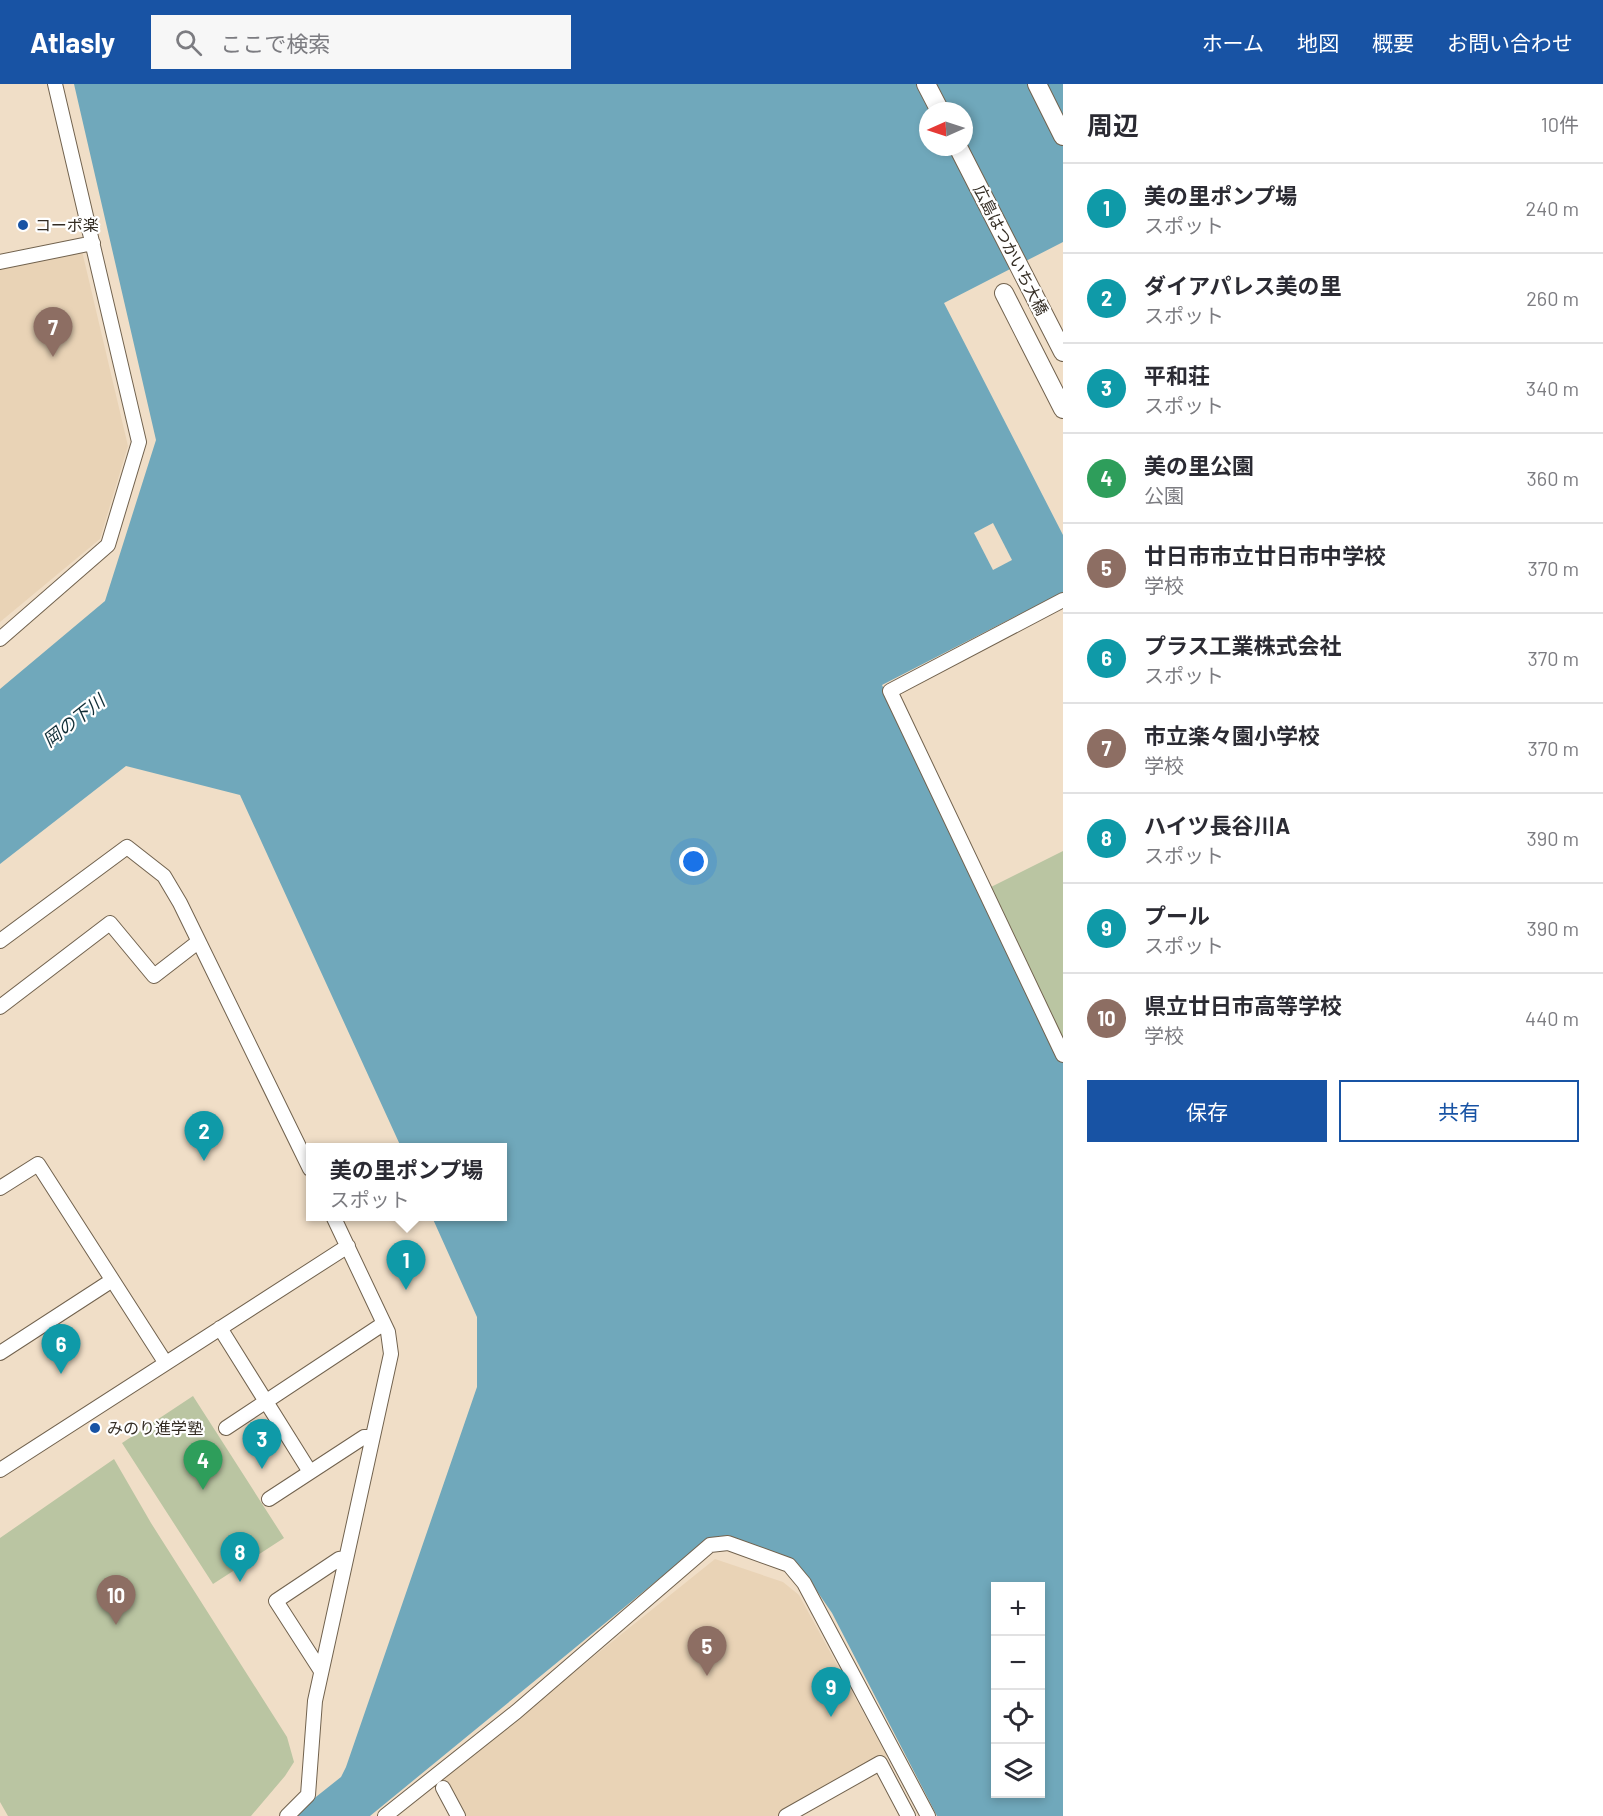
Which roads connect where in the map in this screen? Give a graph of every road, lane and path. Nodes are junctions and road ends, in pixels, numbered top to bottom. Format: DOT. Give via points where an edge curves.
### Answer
graph roads {
  1 [pos="55,84"];
  2 [pos="926,84"];
  3 [pos="1037,84"];
  4 [pos="935,102"];
  5 [pos="1063,136"];
  6 [pos="963,156"];
  7 [pos="93,243"];
  8 [pos="0,262"];
  9 [pos="1004,293"];
  10 [pos="1063,352"];
  11 [pos="1062,405"];
  12 [pos="1063,600"];
  13 [pos="0,639"];
  14 [pos="0,941"];
  15 [pos="198,942"];
  16 [pos="0,1007"];
  17 [pos="1063,1055"];
  18 [pos="306,1161"];
  19 [pos="0,1188"];
  20 [pos="336,1221"];
  21 [pos="348,1246"];
  22 [pos="111,1281"];
  23 [pos="383,1324"];
  24 [pos="220,1328"];
  25 [pos="0,1353"];
  26 [pos="165,1362"];
  27 [pos="265,1402"];
  28 [pos="226,1428"];
  29 [pos="372,1437"];
  30 [pos="0,1470"];
  31 [pos="310,1472"];
  32 [pos="269,1499"];
  33 [pos="346,1557"];
  34 [pos="321,1671"];
  35 [pos="443,1788"];
  36 [pos="287,1816"];
  37 [pos="386,1816"];
  38 [pos="458,1816"];
  39 [pos="786,1816"];
  40 [pos="908,1816"];
  41 [pos="927,1816"];
  1 -- 7 [label="street"];
  2 -- 4 [label="street"];
  3 -- 5 [label="street"];
  6 -- 10 [label="street, 広島はつかいち大橋"];
  7 -- 8 [label="street"];
  7 -- 13 [label="street" via="139,442 108,545"];
  9 -- 11 [label="street"];
  12 -- 17 [label="street" via="890,691"];
  14 -- 15 [label="street" via="127,847 164,876"];
  15 -- 16 [label="street" via="154,976 110,923"];
  15 -- 18 [label="street"];
  19 -- 22 [label="street" via="38,1164"];
  20 -- 21 [label="street"];
  21 -- 23 [label="street"];
  21 -- 24 [label="street"];
  22 -- 25 [label="street"];
  22 -- 26 [label="street"];
  23 -- 27 [label="street"];
  23 -- 29 [label="street" via="391,1354"];
  24 -- 26 [label="street"];
  24 -- 27 [label="street"];
  26 -- 30 [label="street"];
  27 -- 28 [label="street"];
  27 -- 31 [label="street"];
  29 -- 31 [label="street" via="364,1437"];
  29 -- 33 [label="street"];
  31 -- 32 [label="street"];
  33 -- 34 [label="street"];
  33 -- 34 [label="street" via="276,1601"];
  34 -- 36 [label="street" via="308,1795"];
  35 -- 38 [label="street"];
  37 -- 41 [label="street" via="516,1712 710,1545 728,1543 789,1565 804,1583"];
  39 -- 40 [label="street" via="880,1763"];
}
